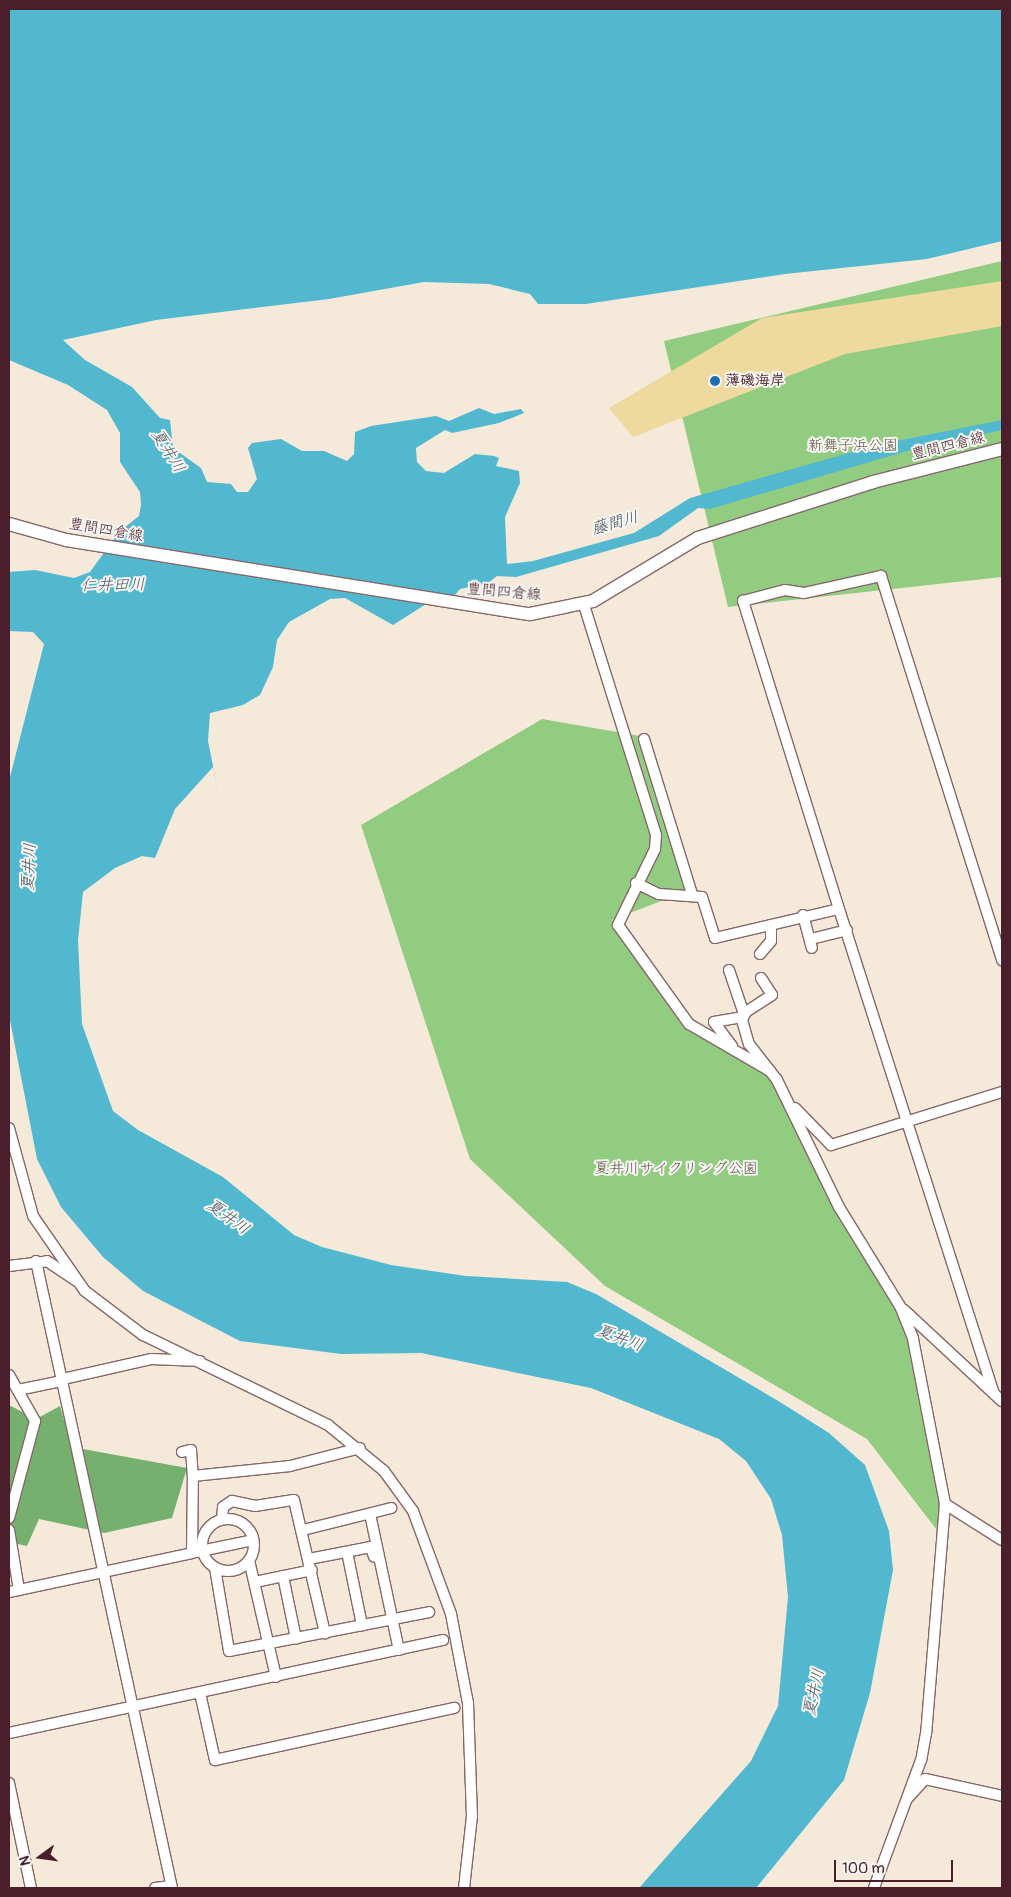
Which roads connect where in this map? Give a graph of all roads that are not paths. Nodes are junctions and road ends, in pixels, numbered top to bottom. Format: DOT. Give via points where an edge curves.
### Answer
graph roads {
  1 [pos="1001,449"];
  2 [pos="9,524"];
  3 [pos="584,605"];
  4 [pos="644,739"];
  5 [pos="636,883"];
  6 [pos="692,894"];
  7 [pos="839,909"];
  8 [pos="802,916"];
  9 [pos="770,925"];
  10 [pos="847,930"];
  11 [pos="760,954"];
  12 [pos="1002,960"];
  13 [pos="729,970"];
  14 [pos="761,978"];
  15 [pos="743,1015"];
  16 [pos="733,1049"];
  17 [pos="770,1071"];
  18 [pos="1002,1092"];
  19 [pos="791,1104"];
  20 [pos="908,1122"];
  21 [pos="9,1128"];
  22 [pos="36,1261"];
  23 [pos="9,1266"];
  24 [pos="78,1281"];
  25 [pos="900,1306"];
  26 [pos="201,1361"];
  27 [pos="9,1375"];
  28 [pos="62,1380"];
  29 [pos="18,1390"];
  30 [pos="994,1394"];
  31 [pos="1002,1401"];
  32 [pos="360,1448"];
  33 [pos="182,1452"];
  34 [pos="193,1476"];
  35 [pos="945,1504"];
  36 [pos="391,1508"];
  37 [pos="370,1514"];
  38 [pos="9,1518"];
  39 [pos="222,1519"];
  40 [pos="9,1530"];
  41 [pos="303,1530"];
  42 [pos="253,1540"];
  43 [pos="1002,1540"];
  44 [pos="197,1552"];
  45 [pos="346,1552"];
  46 [pos="309,1559"];
  47 [pos="249,1560"];
  48 [pos="215,1568"];
  49 [pos="312,1570"];
  50 [pos="104,1572"];
  51 [pos="283,1576"];
  52 [pos="255,1582"];
  53 [pos="14,1591"];
  54 [pos="428,1612"];
  55 [pos="390,1619"];
  56 [pos="362,1625"];
  57 [pos="325,1633"];
  58 [pos="296,1639"];
  59 [pos="443,1640"];
  60 [pos="269,1644"];
  61 [pos="400,1650"];
  62 [pos="276,1677"];
  63 [pos="200,1693"];
  64 [pos="132,1707"];
  65 [pos="454,1708"];
  66 [pos="9,1734"];
  67 [pos="9,1783"];
  68 [pos="1002,1796"];
  69 [pos="906,1800"];
  70 [pos="172,1887"];
  71 [pos="31,1888"];
  72 [pos="155,1888"];
  73 [pos="464,1888"];
  74 [pos="874,1888"];
  1 -- 3 [label="main road, 豊間四倉線" via="873,482 698,538"];
  2 -- 3 [label="main road, 豊間四倉線" via="85,543 468,606 530,614"];
  3 -- 5 [label="street" via="656,835 655,849"];
  4 -- 6 [label="street"];
  5 -- 6 [label="street" via="659,894"];
  5 -- 16 [label="street" via="618,925 689,1024"];
  6 -- 9 [label="street" via="702,897 714,938"];
  7 -- 8 [label="street"];
  7 -- 10 [label="street"];
  7 -- 12 [label="street" via="743,601 785,590 804,594 881,576"];
  8 -- 9 [label="street"];
  8 -- 10 [label="street" via="812,943"];
  9 -- 11 [label="street" via="771,941"];
  10 -- 20 [label="street"];
  13 -- 15 [label="street"];
  14 -- 15 [label="street" via="772,995"];
  15 -- 16 [label="street" via="714,1022"];
  15 -- 17 [label="street" via="749,1044"];
  16 -- 17 [label="street"];
  17 -- 19 [label="street"];
  18 -- 20 [label="street"];
  19 -- 20 [label="street" via="830,1145"];
  19 -- 25 [label="street" via="838,1207"];
  20 -- 30 [label="street"];
  21 -- 24 [label="street" via="33,1216"];
  22 -- 23 [label="street"];
  22 -- 24 [label="street" via="47,1260"];
  22 -- 28 [label="street"];
  24 -- 26 [label="street" via="113,1315 143,1335"];
  25 -- 30 [label="street"];
  25 -- 35 [label="street" via="913,1339"];
  26 -- 28 [label="street" via="150,1359"];
  26 -- 32 [label="street" via="290,1403"];
  27 -- 29 [label="street"];
  28 -- 29 [label="street"];
  28 -- 50 [label="street"];
  29 -- 38 [label="street" via="35,1421"];
  30 -- 31 [label="street"];
  32 -- 34 [label="street" via="282,1468"];
  32 -- 73 [label="street" via="413,1511 454,1627 468,1703 471,1764 472,1816"];
  33 -- 34 [label="street" via="190,1450"];
  34 -- 44 [label="street"];
  35 -- 43 [label="street"];
  35 -- 69 [label="street" via="926,1733"];
  36 -- 37 [label="street"];
  37 -- 41 [label="street"];
  37 -- 55 [label="street"];
  39 -- 41 [label="street" via="223,1507 232,1501 255,1506 294,1500"];
  39 -- 42 [label="street" via="238,1521"];
  39 -- 44 [label="street" via="205,1531"];
  40 -- 53 [label="street"];
  41 -- 46 [label="street"];
  42 -- 44 [label="street"];
  42 -- 47 [label="street"];
  44 -- 48 [label="street"];
  44 -- 50 [label="street"];
  45 -- 46 [label="street"];
  45 -- 55 [label="street" via="371,1547"];
  45 -- 56 [label="street"];
  46 -- 49 [label="street"];
  47 -- 48 [label="street" via="230,1571"];
  47 -- 52 [label="street"];
  48 -- 60 [label="street" via="227,1650"];
  49 -- 51 [label="street"];
  49 -- 57 [label="street"];
  50 -- 53 [label="street"];
  50 -- 64 [label="street"];
  51 -- 52 [label="street"];
  51 -- 58 [label="street"];
  52 -- 60 [label="street"];
  54 -- 55 [label="street"];
  55 -- 56 [label="street"];
  55 -- 61 [label="street"];
  56 -- 57 [label="street"];
  57 -- 58 [label="street"];
  58 -- 60 [label="street"];
  59 -- 61 [label="street"];
  60 -- 62 [label="street"];
  61 -- 62 [label="street"];
  62 -- 63 [label="street"];
  63 -- 64 [label="street"];
  63 -- 65 [label="street" via="215,1760"];
  64 -- 66 [label="street"];
  64 -- 70 [label="street"];
  67 -- 71 [label="street"];
  68 -- 69 [label="street" via="925,1779"];
  69 -- 74 [label="street"];
  70 -- 72 [label="street"];
}
